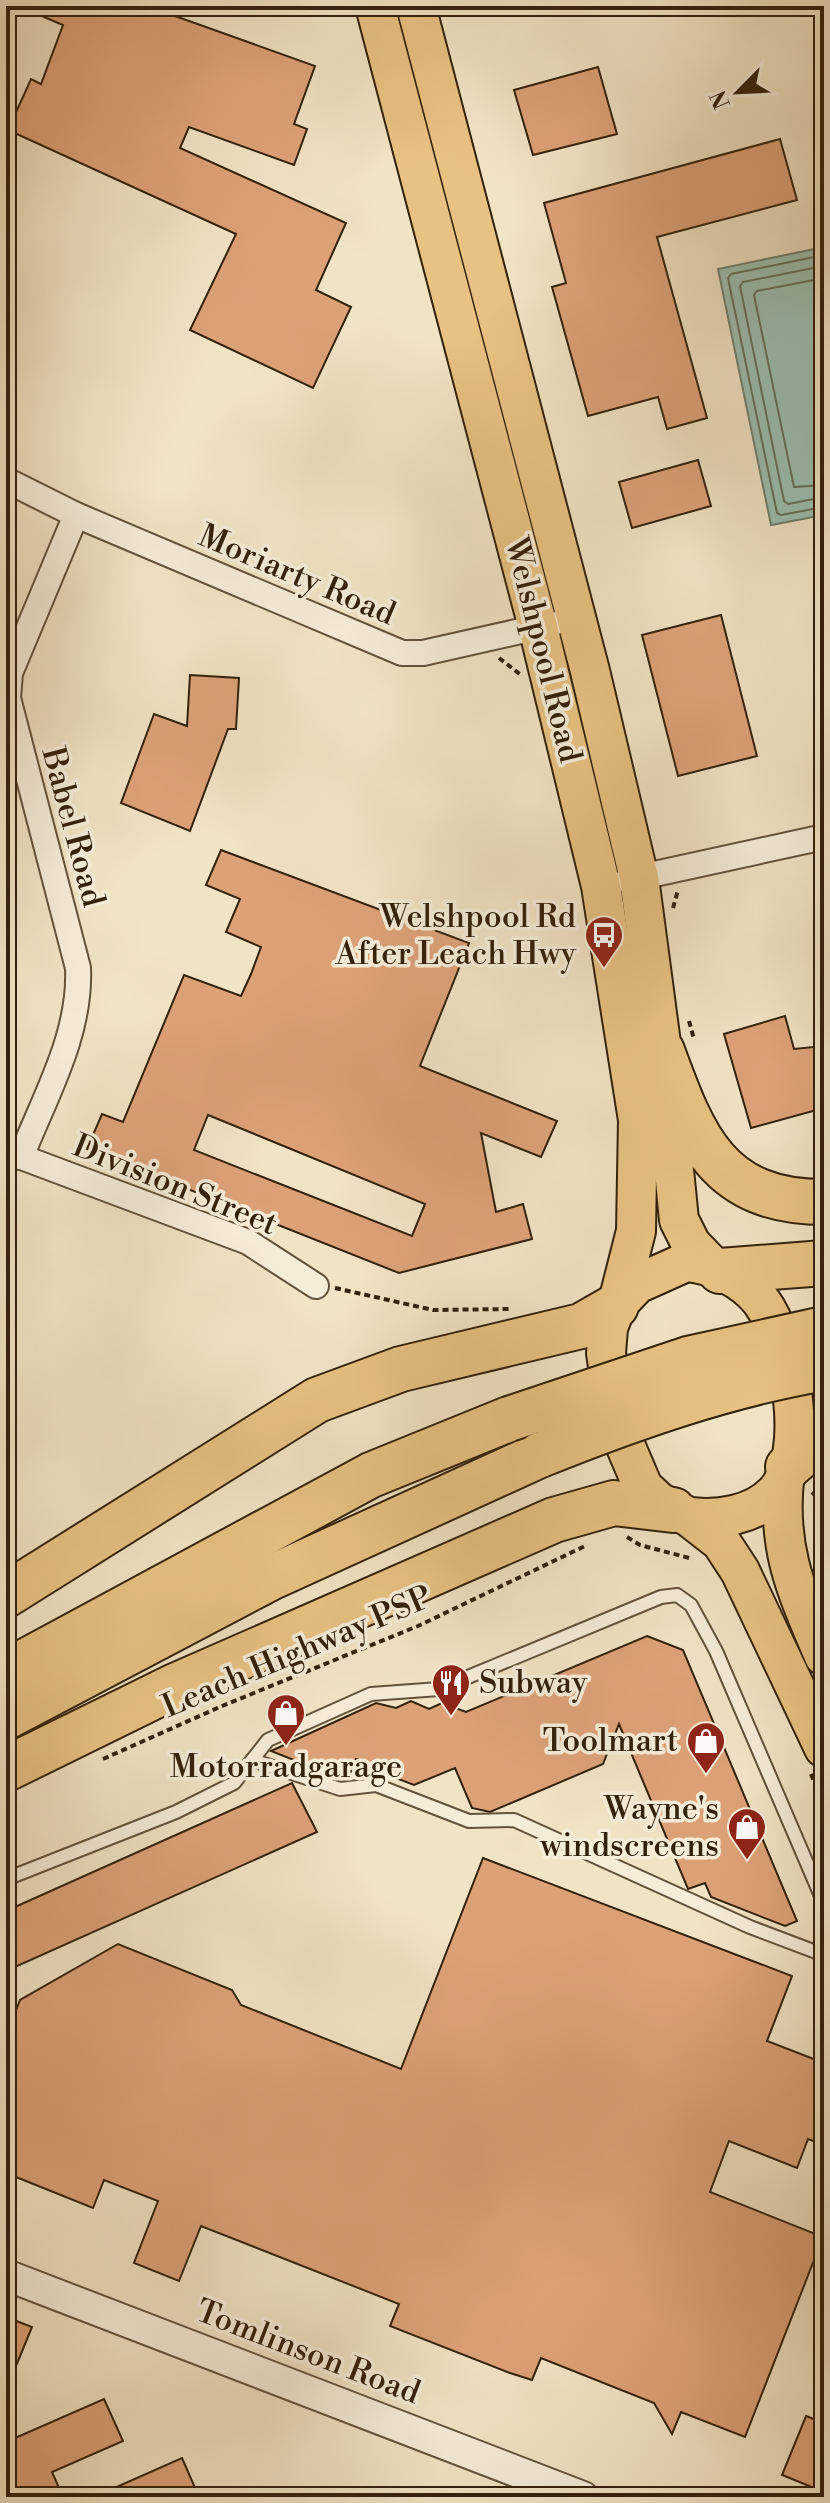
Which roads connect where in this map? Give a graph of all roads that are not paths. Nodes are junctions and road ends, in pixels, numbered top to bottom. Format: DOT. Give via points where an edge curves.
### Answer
graph roads {
  1 [pos="375,6"];
  2 [pos="416,6"];
  3 [pos="6,480"];
  4 [pos="76,515"];
  5 [pos="576,618"];
  6 [pos="538,627"];
  7 [pos="590,671"];
  8 [pos="570,758"];
  9 [pos="824,837"];
  10 [pos="639,878"];
  11 [pos="601,886"];
  12 [pos="662,1051"];
  13 [pos="13,1154"];
  14 [pos="824,1202"];
  15 [pos="824,1263"];
  16 [pos="718,1270"];
  17 [pos="316,1286"];
  18 [pos="617,1304"];
  19 [pos="824,1329"];
  20 [pos="824,1368"];
  21 [pos="824,1436"];
  22 [pos="786,1473"];
  23 [pos="681,1514"];
  24 [pos="6,1595"];
  25 [pos="824,1656"];
  26 [pos="6,1672"];
  27 [pos="6,1717"];
  28 [pos="252,1760"];
  29 [pos="815,1763"];
  30 [pos="6,1769"];
  31 [pos="6,1879"];
  32 [pos="824,1903"];
  33 [pos="824,1955"];
  34 [pos="6,2275"];
  35 [pos="583,2497"];
  1 -- 6 [label="main road, Welshpool Road"];
  2 -- 5 [label="main road, Welshpool Road"];
  3 -- 4 [label="street, Moriarty Road"];
  4 -- 6 [label="street, Moriarty Road" via="402,653"];
  4 -- 13 [label="street, Babel Road" via="10,673 8,698 78,968 79,996 76,1021"];
  5 -- 6 [label="street, Moriarty Road"];
  5 -- 7 [label="main road, Welshpool Road"];
  6 -- 8 [label="main road, Welshpool Road"];
  7 -- 8 [label="main road" via="575,679 570,689"];
  7 -- 10 [label="main road, Welshpool Road"];
  8 -- 11 [label="main road, Welshpool Road"];
  9 -- 10 [label="street"];
  10 -- 11 [label="street"];
  10 -- 12 [label="main road, Welshpool Road"];
  11 -- 18 [label="main road, Welshpool Road" via="638,1120 636,1231"];
  12 -- 14 [label="highway" via="692,1129 717,1163 779,1200"];
  12 -- 16 [label="main road, Welshpool Road" via="679,1220 691,1244"];
  13 -- 17 [label="street, Division Street" via="248,1242"];
  15 -- 16 [label="highway"];
  16 -- 18 [label="main road" via="679,1264 637,1284"];
  16 -- 22 [label="main road" via="760,1299 780,1341 794,1439"];
  18 -- 23 [label="main road" via="606,1353 617,1426 650,1495"];
  18 -- 24 [label="highway" via="581,1326 401,1369 317,1400"];
  19 -- 26 [label="highway, bridge" via="688,1359 509,1419 371,1475"];
  20 -- 27 [label="highway, bridge" via="695,1399 540,1455 270,1578"];
  21 -- 22 [label="highway"];
  22 -- 23 [label="main road" via="769,1498 739,1514"];
  22 -- 25 [label="main road" via="780,1522 794,1583"];
  23 -- 29 [label="main road" via="721,1542 740,1571"];
  23 -- 30 [label="highway" via="614,1503 554,1520 173,1687"];
  28 -- 31 [label="lane" via="234,1783 176,1812"];
  28 -- 32 [label="lane" via="268,1740 371,1694 439,1689 661,1597 677,1595 691,1605 716,1651"];
  28 -- 33 [label="lane" via="340,1789 376,1785 469,1821 514,1820"];
  34 -- 35 [label="street, Tomlinson Road"];
}
